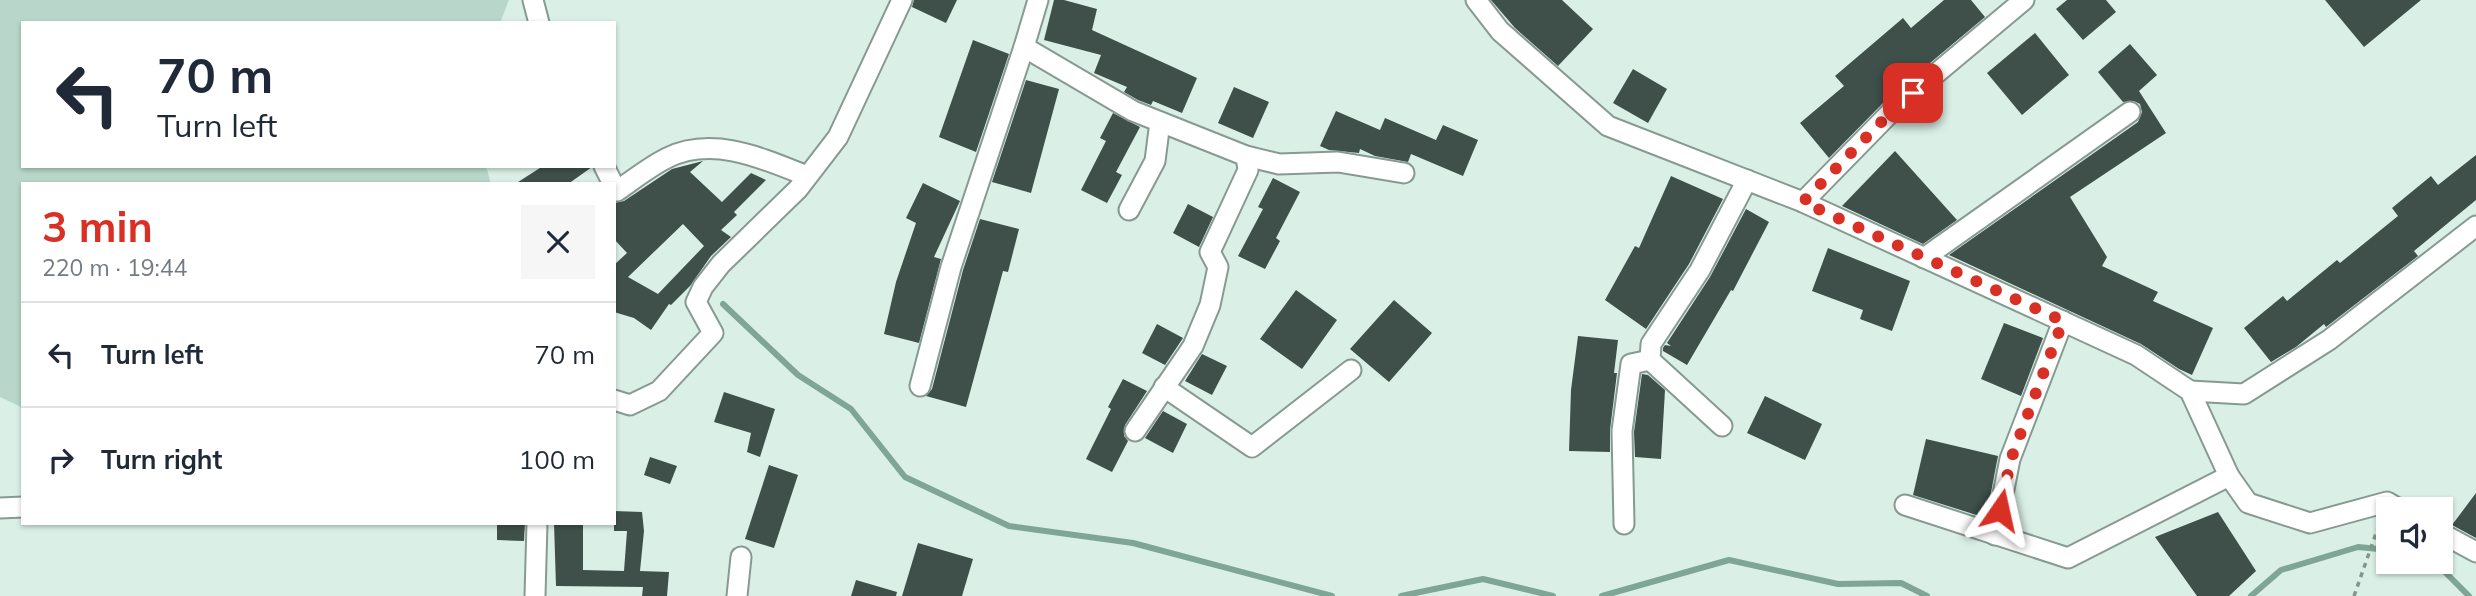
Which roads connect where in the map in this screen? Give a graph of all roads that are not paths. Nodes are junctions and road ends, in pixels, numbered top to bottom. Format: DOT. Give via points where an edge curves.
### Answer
graph roads {
  1 [pos="533,0"];
  2 [pos="902,0"];
  3 [pos="1038,0"];
  4 [pos="1476,0"];
  5 [pos="2024,0"];
  6 [pos="538,21"];
  7 [pos="1024,47"];
  8 [pos="2130,112"];
  9 [pos="1160,122"];
  10 [pos="1247,156"];
  11 [pos="1404,173"];
  12 [pos="807,176"];
  13 [pos="1747,180"];
  14 [pos="616,189"];
  15 [pos="1803,202"];
  16 [pos="1129,210"];
  17 [pos="2476,226"];
  18 [pos="1924,258"];
  19 [pos="2063,321"];
  20 [pos="1650,359"];
  21 [pos="1352,370"];
  22 [pos="920,386"];
  23 [pos="1164,387"];
  24 [pos="2190,391"];
  25 [pos="616,401"];
  26 [pos="1722,426"];
  27 [pos="1135,431"];
  28 [pos="2229,475"];
  29 [pos="1905,505"];
  30 [pos="2376,505"];
  31 [pos="21,507"];
  32 [pos="0,508"];
  33 [pos="1624,524"];
  34 [pos="537,525"];
  35 [pos="1995,535"];
  36 [pos="2453,540"];
  37 [pos="2476,552"];
  38 [pos="741,557"];
  39 [pos="535,596"];
  40 [pos="737,596"];
  1 -- 6 [label="street"];
  2 -- 12 [label="street" via="838,137"];
  3 -- 7 [label="street"];
  4 -- 13 [label="street" via="1500,31 1608,126"];
  5 -- 15 [label="street" via="1895,108"];
  7 -- 9 [label="street"];
  7 -- 22 [label="street" via="951,267"];
  8 -- 18 [label="street"];
  9 -- 10 [label="street"];
  9 -- 16 [label="street" via="1155,161"];
  10 -- 11 [label="street" via="1279,164 1338,162"];
  10 -- 23 [label="street" via="1248,170 1210,251 1218,267 1210,305 1193,345"];
  12 -- 14 [label="street" via="750,153 694,149 668,157"];
  12 -- 25 [label="street" via="703,287 696,302 713,333 659,391 631,405"];
  13 -- 15 [label="street"];
  13 -- 20 [label="street" via="1700,270 1651,344"];
  15 -- 18 [label="street"];
  17 -- 24 [label="street" via="2329,340 2244,394"];
  18 -- 19 [label="street"];
  19 -- 24 [label="street" via="2136,355"];
  19 -- 35 [label="street" via="2011,459"];
  20 -- 26 [label="street"];
  20 -- 33 [label="street" via="1631,364 1622,431"];
  21 -- 23 [label="street" via="1252,447"];
  23 -- 27 [label="street"];
  24 -- 28 [label="street"];
  28 -- 30 [label="street" via="2248,503 2310,523"];
  28 -- 35 [label="street" via="2068,558"];
  29 -- 35 [label="street"];
  31 -- 32 [label="street"];
  34 -- 39 [label="street"];
  36 -- 37 [label="street"];
  38 -- 40 [label="street"];
}
